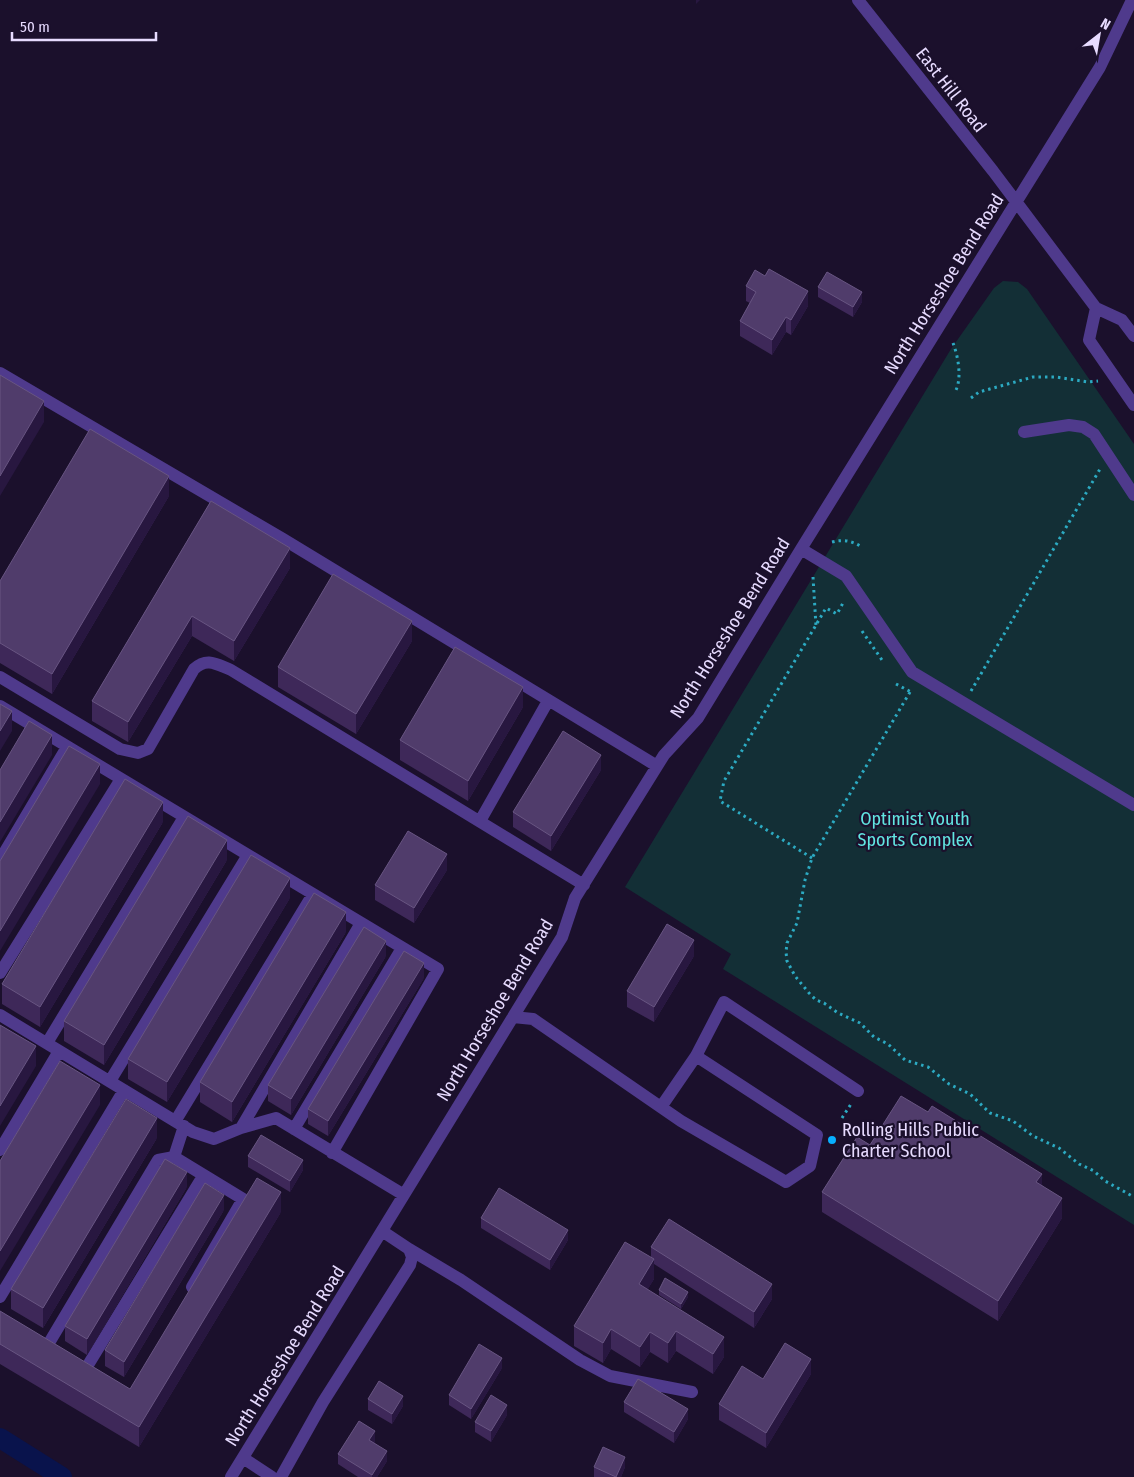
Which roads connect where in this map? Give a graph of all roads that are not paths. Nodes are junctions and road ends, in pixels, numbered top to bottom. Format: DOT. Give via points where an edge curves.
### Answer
graph roads {
  1 [pos="858,0"];
  2 [pos="1132,0"];
  3 [pos="1016,202"];
  4 [pos="1096,308"];
  5 [pos="1134,336"];
  6 [pos="0,373"];
  7 [pos="1134,404"];
  8 [pos="1024,432"];
  9 [pos="1134,494"];
  10 [pos="800,549"];
  11 [pos="0,677"];
  12 [pos="548,701"];
  13 [pos="0,706"];
  14 [pos="67,747"];
  15 [pos="657,766"];
  16 [pos="120,779"];
  17 [pos="1134,805"];
  18 [pos="184,817"];
  19 [pos="480,821"];
  20 [pos="248,855"];
  21 [pos="0,860"];
  22 [pos="584,885"];
  23 [pos="313,894"];
  24 [pos="361,923"];
  25 [pos="402,948"];
  26 [pos="0,974"];
  27 [pos="0,1015"];
  28 [pos="513,1017"];
  29 [pos="47,1043"];
  30 [pos="59,1051"];
  31 [pos="696,1056"];
  32 [pos="110,1081"];
  33 [pos="124,1090"];
  34 [pos="858,1092"];
  35 [pos="661,1107"];
  36 [pos="180,1123"];
  37 [pos="241,1128"];
  38 [pos="294,1129"];
  39 [pos="0,1150"];
  40 [pos="332,1153"];
  41 [pos="174,1157"];
  42 [pos="203,1176"];
  43 [pos="404,1195"];
  44 [pos="382,1231"];
  45 [pos="409,1249"];
  46 [pos="0,1298"];
  47 [pos="183,1302"];
  48 [pos="46,1348"];
  49 [pos="85,1370"];
  50 [pos="692,1392"];
  51 [pos="243,1458"];
  52 [pos="231,1477"];
  53 [pos="272,1477"];
  54 [pos="281,1477"];
  1 -- 3 [label="street, East Hill Road"];
  2 -- 3 [label="street, North Horseshoe Bend Road" via="1100,67"];
  3 -- 4 [label="street, East Hill Road"];
  3 -- 10 [label="street, North Horseshoe Bend Road"];
  4 -- 5 [label="street" via="1122,320"];
  4 -- 7 [label="street" via="1089,340"];
  6 -- 12 [label="street" via="283,539"];
  8 -- 9 [label="street" via="1068,425 1082,427 1094,434"];
  10 -- 15 [label="street, North Horseshoe Bend Road" via="698,718"];
  10 -- 17 [label="street" via="846,576 912,672"];
  11 -- 19 [label="street" via="120,749 138,753 148,749 194,669 200,663 212,662 231,670"];
  12 -- 15 [label="street"];
  12 -- 19 [label="street"];
  13 -- 14 [label="street" via="26,727"];
  14 -- 16 [label="street"];
  14 -- 21 [label="street"];
  15 -- 22 [label="street, North Horseshoe Bend Road"];
  16 -- 18 [label="street"];
  16 -- 26 [label="street"];
  18 -- 20 [label="street"];
  18 -- 29 [label="street"];
  19 -- 22 [label="street"];
  20 -- 23 [label="street"];
  20 -- 32 [label="street"];
  22 -- 28 [label="street, North Horseshoe Bend Road" via="562,937"];
  23 -- 24 [label="street"];
  23 -- 36 [label="street"];
  24 -- 25 [label="street"];
  24 -- 37 [label="street"];
  25 -- 38 [label="street"];
  25 -- 40 [label="street" via="438,969"];
  27 -- 29 [label="street"];
  28 -- 35 [label="street" via="533,1019"];
  28 -- 43 [label="street, North Horseshoe Bend Road"];
  29 -- 30 [label="street"];
  30 -- 32 [label="street"];
  30 -- 39 [label="street"];
  31 -- 34 [label="street" via="724,1002"];
  31 -- 35 [label="street"];
  31 -- 35 [label="street" via="818,1135 810,1166 786,1182"];
  32 -- 33 [label="street"];
  33 -- 36 [label="street"];
  33 -- 46 [label="street"];
  36 -- 37 [label="street" via="193,1132 214,1139"];
  36 -- 41 [label="street"];
  37 -- 38 [label="street" via="276,1118"];
  38 -- 40 [label="street"];
  40 -- 43 [label="street"];
  41 -- 42 [label="street"];
  41 -- 48 [label="street" via="158,1160"];
  42 -- 47 [label="street" via="243,1199"];
  42 -- 49 [label="street"];
  43 -- 44 [label="street, North Horseshoe Bend Road"];
  44 -- 45 [label="street"];
  44 -- 51 [label="street, North Horseshoe Bend Road"];
  45 -- 50 [label="street" via="610,1376"];
  45 -- 54 [label="street" via="410,1265 323,1402"];
  51 -- 52 [label="street, North Horseshoe Bend Road"];
  51 -- 53 [label="street"];
}
